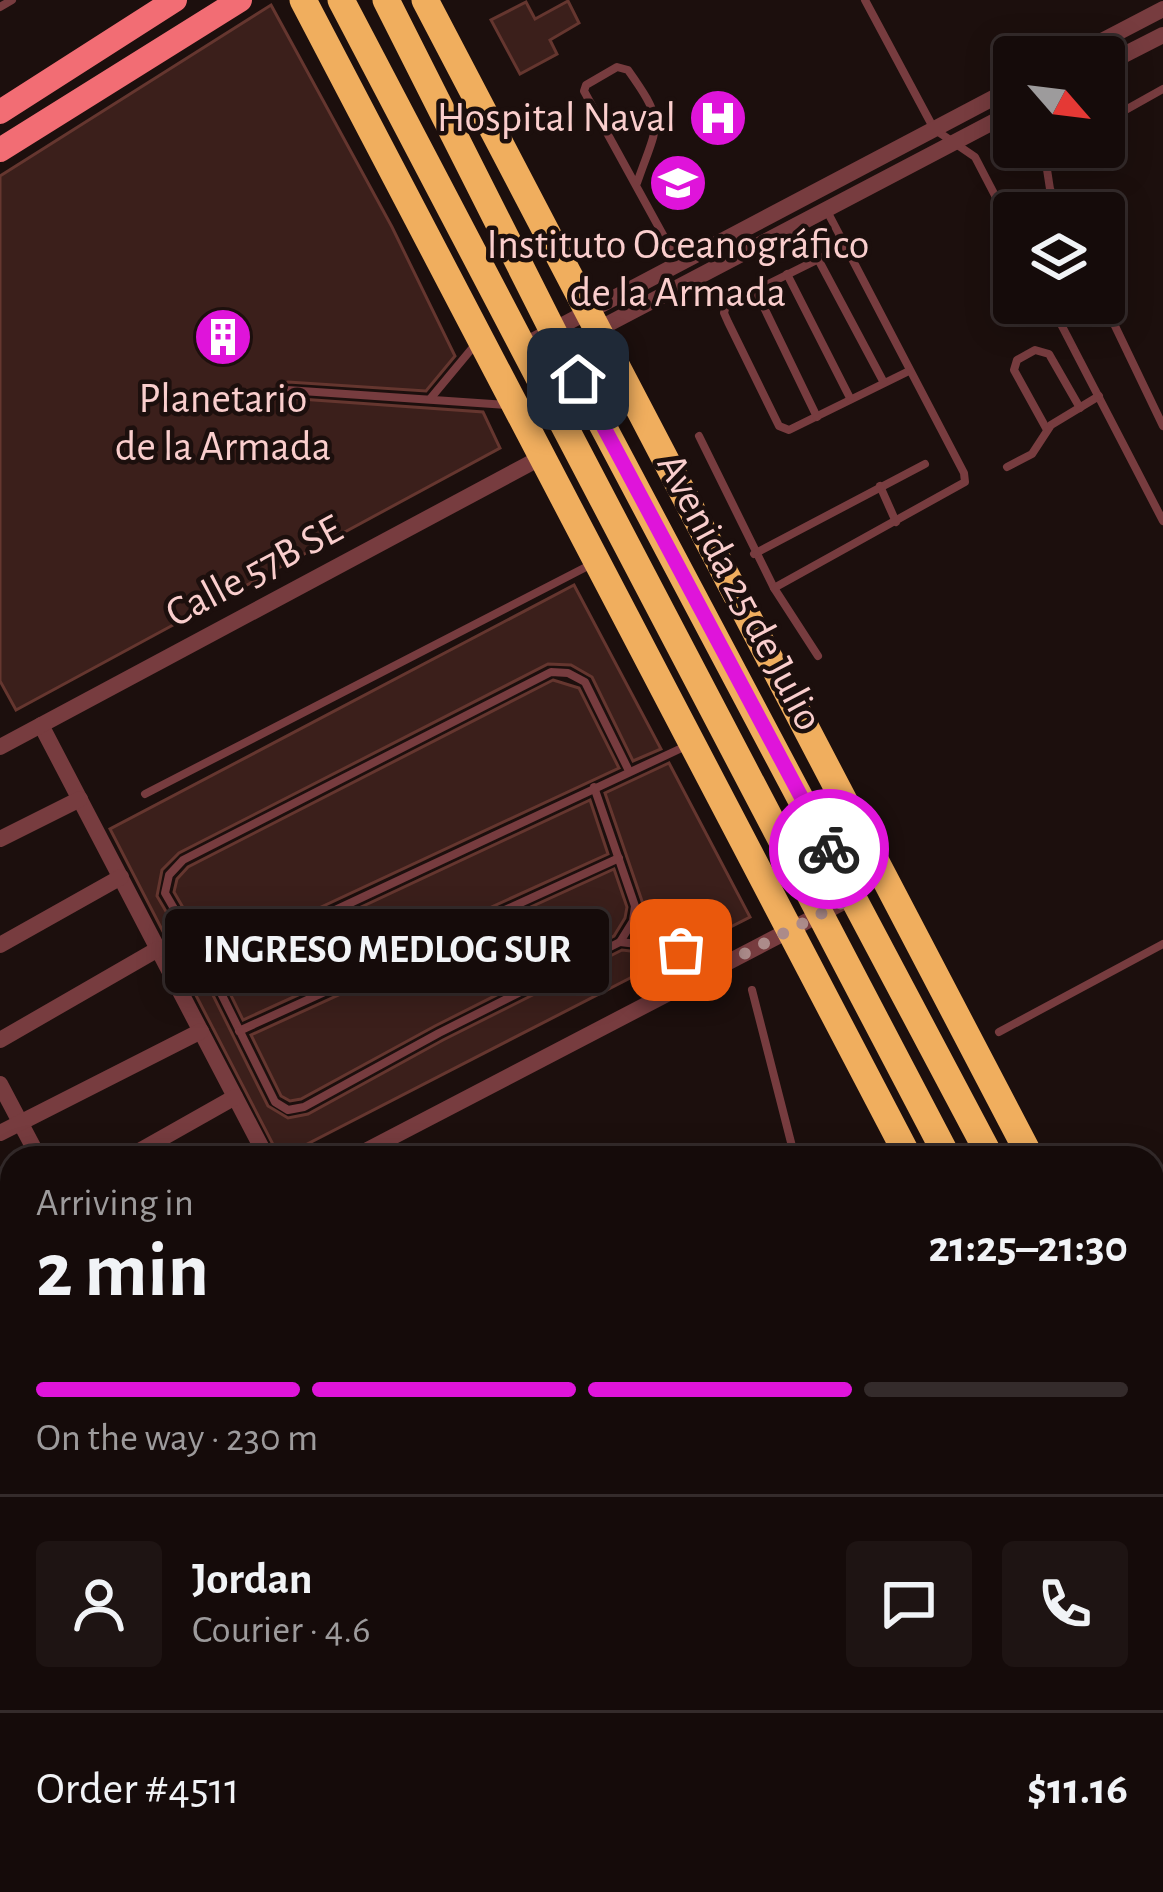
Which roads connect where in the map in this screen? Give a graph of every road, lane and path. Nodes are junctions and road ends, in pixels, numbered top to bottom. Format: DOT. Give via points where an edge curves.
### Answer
graph roads {
  1 [pos="12,0"];
  2 [pos="175,0"];
  3 [pos="240,0"];
  4 [pos="303,0"];
  5 [pos="341,0"];
  6 [pos="386,0"];
  7 [pos="425,0"];
  8 [pos="865,0"];
  9 [pos="0,8"];
  10 [pos="1163,9"];
  11 [pos="1163,35"];
  12 [pos="1111,36"];
  13 [pos="1125,54"];
  14 [pos="1163,89"];
  15 [pos="993,98"];
  16 [pos="1125,110"];
  17 [pos="0,112"];
  18 [pos="993,122"];
  19 [pos="934,129"];
  20 [pos="956,140"];
  21 [pos="0,150"];
  22 [pos="637,183"];
  23 [pos="993,192"];
  24 [pos="826,210"];
  25 [pos="845,246"];
  26 [pos="818,259"];
  27 [pos="684,273"];
  28 [pos="788,274"];
  29 [pos="755,289"];
  30 [pos="591,322"];
  31 [pos="1062,324"];
  32 [pos="1114,324"];
  33 [pos="553,330"];
  34 [pos="480,339"];
  35 [pos="526,357"];
  36 [pos="909,370"];
  37 [pos="578,379"];
  38 [pos="883,381"];
  39 [pos="287,390"];
  40 [pos="1099,396"];
  41 [pos="850,398"];
  42 [pos="429,400"];
  43 [pos="515,405"];
  44 [pos="1080,408"];
  45 [pos="817,417"];
  46 [pos="1163,426"];
  47 [pos="1046,428"];
  48 [pos="699,436"];
  49 [pos="542,457"];
  50 [pos="925,464"];
  51 [pos="1007,467"];
  52 [pos="880,486"];
  53 [pos="1163,520"];
  54 [pos="896,523"];
  55 [pos="754,554"];
  56 [pos="597,562"];
  57 [pos="774,588"];
  58 [pos="818,656"];
  59 [pos="41,725"];
  60 [pos="692,743"];
  61 [pos="0,747"];
  62 [pos="628,771"];
  63 [pos="594,787"];
  64 [pos="146,794"];
  65 [pos="80,799"];
  66 [pos="803,800"];
  67 [pos="0,839"];
  68 [pos="619,858"];
  69 [pos="879,867"];
  70 [pos="121,877"];
  71 [pos="855,896"];
  72 [pos="821,914"];
  73 [pos="790,930"];
  74 [pos="620,942"];
  75 [pos="1163,944"];
  76 [pos="0,945"];
  77 [pos="158,949"];
  78 [pos="740,956"];
  79 [pos="209,969"];
  80 [pos="752,990"];
  81 [pos="201,1030"];
  82 [pos="239,1031"];
  83 [pos="999,1032"];
  84 [pos="0,1040"];
  85 [pos="0,1084"];
  86 [pos="235,1097"];
  87 [pos="20,1123"];
  88 [pos="0,1133"];
  89 [pos="32,1146"];
  90 [pos="148,1146"];
  91 [pos="261,1146"];
  92 [pos="375,1146"];
  93 [pos="792,1146"];
  94 [pos="903,1146"];
  95 [pos="942,1146"];
  96 [pos="985,1146"];
  97 [pos="1024,1146"];
  1 -- 9 [label="lane"];
  2 -- 17 [label="main road"];
  3 -- 21 [label="main road"];
  4 -- 34 [label="main road"];
  5 -- 35 [label="main road, Avenida 25 de Julio"];
  6 -- 33 [label="main road, Avenida 25 de Julio"];
  7 -- 30 [label="main road, Avenida 25 de Julio"];
  8 -- 19 [label="lane"];
  10 -- 12 [label="street"];
  11 -- 13 [label="street"];
  14 -- 16 [label="lane"];
  15 -- 19 [label="street"];
  18 -- 20 [label="street"];
  19 -- 20 [label="lane"];
  19 -- 27 [label="street"];
  20 -- 23 [label="lane"];
  20 -- 24 [label="street"];
  22 -- 22 [label="lane" via="584,92 617,67 628,70 656,113"];
  22 -- 27 [label="lane"];
  24 -- 25 [label="lane"];
  24 -- 27 [label="street"];
  25 -- 26 [label="lane"];
  25 -- 36 [label="lane"];
  26 -- 28 [label="lane"];
  26 -- 38 [label="lane"];
  27 -- 30 [label="street"];
  28 -- 29 [label="lane"];
  28 -- 41 [label="lane"];
  29 -- 45 [label="lane"];
  29 -- 45 [label="lane" via="726,305 728,322 779,426 789,430"];
  30 -- 33 [label="street"];
  30 -- 69 [label="main road, Avenida 25 de Julio"];
  31 -- 40 [label="lane"];
  32 -- 46 [label="lane"];
  33 -- 35 [label="street"];
  33 -- 35 [label="main road" via="542,321 529,333"];
  33 -- 37 [label="main road, Avenida 25 de Julio"];
  34 -- 42 [label="lane"];
  34 -- 43 [label="main road"];
  35 -- 37 [label="main road"];
  35 -- 72 [label="main road, Avenida 25 de Julio"];
  36 -- 38 [label="lane"];
  36 -- 54 [label="lane" via="964,482"];
  37 -- 66 [label="main road, Avenida 25 de Julio"];
  38 -- 41 [label="lane"];
  39 -- 42 [label="lane"];
  40 -- 44 [label="lane"];
  40 -- 53 [label="lane"];
  41 -- 45 [label="lane"];
  42 -- 43 [label="lane"];
  43 -- 49 [label="main road"];
  44 -- 47 [label="lane"];
  44 -- 47 [label="lane" via="1048,354 1035,350 1017,360 1014,370"];
  47 -- 51 [label="lane" via="1031,454"];
  48 -- 55 [label="lane"];
  49 -- 56 [label="main road"];
  49 -- 59 [label="street, Calle 57B SE"];
  50 -- 52 [label="lane"];
  52 -- 54 [label="lane"];
  52 -- 55 [label="lane"];
  54 -- 57 [label="lane"];
  55 -- 57 [label="lane"];
  56 -- 60 [label="main road"];
  56 -- 64 [label="lane"];
  57 -- 58 [label="lane"];
  59 -- 61 [label="street, Calle 57B SE"];
  59 -- 65 [label="street"];
  60 -- 62 [label="lane"];
  60 -- 73 [label="main road"];
  62 -- 63 [label="lane"];
  62 -- 79 [label="lane" via="585,682 551,672 183,860 165,893"];
  63 -- 68 [label="lane"];
  63 -- 79 [label="lane"];
  65 -- 67 [label="street"];
  65 -- 70 [label="street"];
  66 -- 69 [label="main road"];
  66 -- 71 [label="main road, Avenida 25 de Julio"];
  68 -- 74 [label="lane" via="635,906"];
  68 -- 82 [label="lane"];
  69 -- 97 [label="main road, Avenida 25 de Julio"];
  70 -- 76 [label="street"];
  70 -- 77 [label="street"];
  71 -- 72 [label="street"];
  71 -- 96 [label="main road, Avenida 25 de Julio"];
  72 -- 73 [label="street"];
  72 -- 95 [label="main road, Avenida 25 de Julio"];
  73 -- 78 [label="street"];
  73 -- 94 [label="main road"];
  74 -- 78 [label="lane"];
  74 -- 82 [label="lane" via="304,1107 275,1102"];
  75 -- 83 [label="lane"];
  77 -- 81 [label="street"];
  77 -- 84 [label="street"];
  78 -- 92 [label="street"];
  79 -- 82 [label="lane"];
  80 -- 93 [label="lane"];
  81 -- 86 [label="street"];
  81 -- 87 [label="street"];
  85 -- 87 [label="street"];
  86 -- 90 [label="street"];
  86 -- 91 [label="street"];
  87 -- 88 [label="street"];
  87 -- 89 [label="street"];
}
